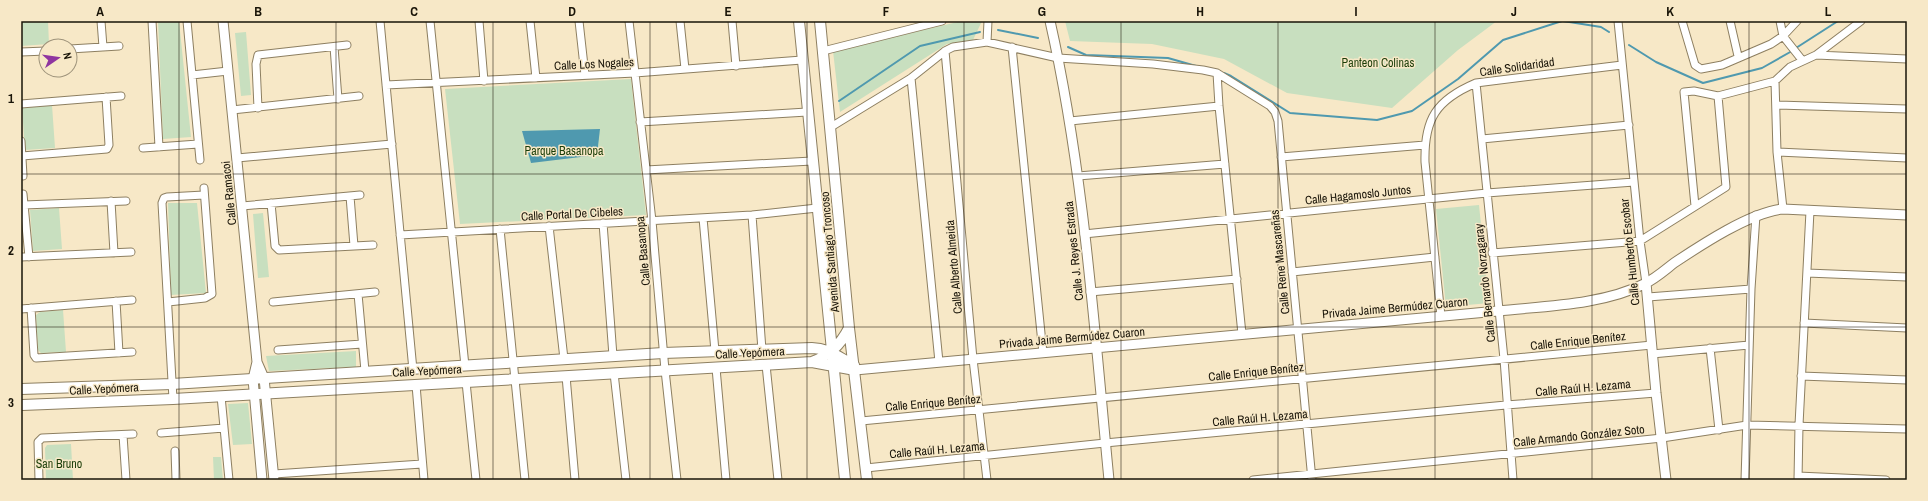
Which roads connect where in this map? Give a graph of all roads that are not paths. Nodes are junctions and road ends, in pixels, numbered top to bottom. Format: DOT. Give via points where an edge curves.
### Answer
graph roads {
  1 [pos="101,21"];
  2 [pos="152,21"];
  3 [pos="187,21"];
  4 [pos="223,21"];
  5 [pos="380,21"];
  6 [pos="430,21"];
  7 [pos="479,21"];
  8 [pos="530,21"];
  9 [pos="579,21"];
  10 [pos="629,21"];
  11 [pos="680,21"];
  12 [pos="732,21"];
  13 [pos="799,21"];
  14 [pos="820,21"];
  15 [pos="942,21"];
  16 [pos="988,21"];
  17 [pos="1050,21"];
  18 [pos="1618,21"];
  19 [pos="1682,21"];
  20 [pos="1730,21"];
  21 [pos="1780,21"];
  22 [pos="1797,21"];
  23 [pos="1862,21"];
  24 [pos="1786,39"];
  25 [pos="987,42"];
  26 [pos="347,45"];
  27 [pos="119,46"];
  28 [pos="102,47"];
  29 [pos="334,47"];
  30 [pos="1012,47"];
  31 [pos="78,48"];
  32 [pos="38,51"];
  33 [pos="823,51"];
  34 [pos="944,51"];
  35 [pos="21,52"];
  36 [pos="1816,55"];
  37 [pos="1738,56"];
  38 [pos="1058,58"];
  39 [pos="1907,59"];
  40 [pos="802,60"];
  41 [pos="1802,60"];
  42 [pos="1622,65"];
  43 [pos="736,66"];
  44 [pos="685,69"];
  45 [pos="228,71"];
  46 [pos="635,73"];
  47 [pos="1217,73"];
  48 [pos="192,75"];
  49 [pos="585,76"];
  50 [pos="536,78"];
  51 [pos="912,78"];
  52 [pos="484,81"];
  53 [pos="1775,81"];
  54 [pos="437,82"];
  55 [pos="1476,83"];
  56 [pos="386,85"];
  57 [pos="121,96"];
  58 [pos="359,96"];
  59 [pos="1718,96"];
  60 [pos="106,97"];
  61 [pos="338,99"];
  62 [pos="21,104"];
  63 [pos="1776,105"];
  64 [pos="1219,106"];
  65 [pos="258,108"];
  66 [pos="1907,109"];
  67 [pos="232,110"];
  68 [pos="807,112"];
  69 [pos="1070,121"];
  70 [pos="640,122"];
  71 [pos="1628,125"];
  72 [pos="831,127"];
  73 [pos="1482,139"];
  74 [pos="21,141"];
  75 [pos="198,144"];
  76 [pos="392,144"];
  77 [pos="1425,145"];
  78 [pos="159,147"];
  79 [pos="143,148"];
  80 [pos="1777,152"];
  81 [pos="22,156"];
  82 [pos="1281,157"];
  83 [pos="237,158"];
  84 [pos="1907,158"];
  85 [pos="200,160"];
  86 [pos="812,161"];
  87 [pos="1224,164"];
  88 [pos="646,170"];
  89 [pos="23,176"];
  90 [pos="1078,176"];
  91 [pos="1634,182"];
  92 [pos="1487,192"];
  93 [pos="23,194"];
  94 [pos="360,195"];
  95 [pos="350,196"];
  96 [pos="1428,199"];
  97 [pos="111,201"];
  98 [pos="126,201"];
  99 [pos="271,203"];
  100 [pos="24,205"];
  101 [pos="242,206"];
  102 [pos="1695,206"];
  103 [pos="817,208"];
  104 [pos="1782,209"];
  105 [pos="1810,211"];
  106 [pos="1286,213"];
  107 [pos="752,215"];
  108 [pos="1756,215"];
  109 [pos="1907,215"];
  110 [pos="703,218"];
  111 [pos="1230,219"];
  112 [pos="652,220"];
  113 [pos="603,223"];
  114 [pos="549,226"];
  115 [pos="500,229"];
  116 [pos="453,231"];
  117 [pos="1084,234"];
  118 [pos="400,236"];
  119 [pos="1640,241"];
  120 [pos="373,245"];
  121 [pos="354,246"];
  122 [pos="131,252"];
  123 [pos="114,253"];
  124 [pos="1492,253"];
  125 [pos="21,257"];
  126 [pos="29,257"];
  127 [pos="1435,257"];
  128 [pos="1292,272"];
  129 [pos="1807,273"];
  130 [pos="1907,277"];
  131 [pos="1237,279"];
  132 [pos="1646,283"];
  133 [pos="1751,289"];
  134 [pos="375,292"];
  135 [pos="1090,292"];
  136 [pos="358,294"];
  137 [pos="1648,297"];
  138 [pos="132,300"];
  139 [pos="116,301"];
  140 [pos="168,302"];
  141 [pos="274,302"];
  142 [pos="31,308"];
  143 [pos="21,309"];
  144 [pos="1498,311"];
  145 [pos="1441,316"];
  146 [pos="1804,323"];
  147 [pos="850,328"];
  148 [pos="1907,328"];
  149 [pos="1298,329"];
  150 [pos="1242,334"];
  151 [pos="362,344"];
  152 [pos="1749,345"];
  153 [pos="1710,348"];
  154 [pos="1096,349"];
  155 [pos="1652,349"];
  156 [pos="278,350"];
  157 [pos="762,350"];
  158 [pos="715,351"];
  159 [pos="132,352"];
  160 [pos="832,352"];
  161 [pos="119,353"];
  162 [pos="663,353"];
  163 [pos="1043,353"];
  164 [pos="614,356"];
  165 [pos="564,359"];
  166 [pos="973,359"];
  167 [pos="1504,359"];
  168 [pos="257,362"];
  169 [pos="812,362"];
  170 [pos="939,362"];
  171 [pos="513,363"];
  172 [pos="766,365"];
  173 [pos="465,366"];
  174 [pos="834,366"];
  175 [pos="716,368"];
  176 [pos="857,368"];
  177 [pos="413,370"];
  178 [pos="664,370"];
  179 [pos="365,372"];
  180 [pos="614,373"];
  181 [pos="566,376"];
  182 [pos="1801,376"];
  183 [pos="264,378"];
  184 [pos="253,379"];
  185 [pos="1302,379"];
  186 [pos="514,380"];
  187 [pos="1907,380"];
  188 [pos="466,382"];
  189 [pos="172,384"];
  190 [pos="416,385"];
  191 [pos="21,389"];
  192 [pos="265,393"];
  193 [pos="1656,393"];
  194 [pos="254,394"];
  195 [pos="221,396"];
  196 [pos="1102,398"];
  197 [pos="173,399"];
  198 [pos="21,403"];
  199 [pos="1506,405"];
  200 [pos="980,410"];
  201 [pos="861,421"];
  202 [pos="1307,425"];
  203 [pos="1747,425"];
  204 [pos="1799,425"];
  205 [pos="224,428"];
  206 [pos="1907,429"];
  207 [pos="1718,430"];
  208 [pos="161,433"];
  209 [pos="133,434"];
  210 [pos="123,435"];
  211 [pos="1662,438"];
  212 [pos="1105,443"];
  213 [pos="175,451"];
  214 [pos="1510,455"];
  215 [pos="985,457"];
  216 [pos="422,464"];
  217 [pos="866,468"];
  218 [pos="274,477"];
  219 [pos="1311,477"];
  220 [pos="1798,478"];
  221 [pos="39,480"];
  222 [pos="126,480"];
  223 [pos="176,480"];
  224 [pos="229,480"];
  225 [pos="262,480"];
  226 [pos="424,480"];
  227 [pos="476,480"];
  228 [pos="524,480"];
  229 [pos="575,480"];
  230 [pos="626,480"];
  231 [pos="677,480"];
  232 [pos="726,480"];
  233 [pos="778,480"];
  234 [pos="845,480"];
  235 [pos="867,480"];
  236 [pos="987,480"];
  237 [pos="1109,480"];
  238 [pos="1253,480"];
  239 [pos="1513,480"];
  240 [pos="1666,480"];
  241 [pos="1745,480"];
  242 [pos="1886,480"];
  1 -- 28 [label="street"];
  2 -- 78 [label="street"];
  3 -- 48 [label="street"];
  4 -- 45 [label="street, Calle Ramacoi"];
  5 -- 56 [label="street"];
  6 -- 54 [label="street"];
  7 -- 52 [label="street"];
  8 -- 50 [label="street"];
  9 -- 49 [label="street"];
  10 -- 46 [label="street, Calle Basanopa"];
  11 -- 44 [label="street"];
  12 -- 43 [label="street"];
  13 -- 40 [label="main road, Avenida Santiago Troncoso"];
  14 -- 33 [label="main road, Avenida Santiago Troncoso"];
  15 -- 33 [label="street"];
  16 -- 25 [label="street"];
  17 -- 38 [label="street, Calle J. Reyes Estrada"];
  18 -- 42 [label="street, Calle Humberto Escobar"];
  19 -- 37 [label="street" via="1695,65 1701,69 1710,68"];
  20 -- 37 [label="street"];
  21 -- 24 [label="street"];
  22 -- 24 [label="street"];
  23 -- 36 [label="street"];
  24 -- 37 [label="street"];
  24 -- 41 [label="street"];
  25 -- 30 [label="street"];
  25 -- 34 [label="street" via="952,47"];
  26 -- 29 [label="street"];
  27 -- 28 [label="street"];
  28 -- 31 [label="street"];
  29 -- 61 [label="street"];
  29 -- 65 [label="street" via="258,55"];
  30 -- 38 [label="street"];
  30 -- 163 [label="street"];
  32 -- 35 [label="street"];
  33 -- 72 [label="main road, Avenida Santiago Troncoso"];
  34 -- 51 [label="street"];
  34 -- 166 [label="street, Calle Alberto Almeida"];
  36 -- 39 [label="street"];
  36 -- 41 [label="street"];
  38 -- 47 [label="street" via="1171,65"];
  38 -- 69 [label="street, Calle J. Reyes Estrada"];
  40 -- 43 [label="street, Calle Los Nogales"];
  40 -- 68 [label="main road, Avenida Santiago Troncoso"];
  41 -- 53 [label="street" via="1783,72"];
  42 -- 55 [label="street, Calle Solidaridad"];
  42 -- 71 [label="street, Calle Humberto Escobar"];
  43 -- 44 [label="street, Calle Los Nogales"];
  44 -- 46 [label="street, Calle Los Nogales"];
  45 -- 48 [label="street"];
  45 -- 67 [label="street, Calle Ramacoi"];
  46 -- 49 [label="street, Calle Los Nogales"];
  46 -- 70 [label="street, Calle Basanopa"];
  47 -- 64 [label="street"];
  47 -- 82 [label="street, Calle Rene Mascareñas" via="1270,106 1275,112"];
  48 -- 75 [label="street"];
  49 -- 50 [label="street, Calle Los Nogales"];
  50 -- 52 [label="street, Calle Los Nogales"];
  51 -- 72 [label="street"];
  51 -- 170 [label="street"];
  52 -- 54 [label="street, Calle Los Nogales"];
  53 -- 59 [label="street"];
  53 -- 63 [label="street"];
  54 -- 56 [label="street, Calle Los Nogales"];
  54 -- 116 [label="street"];
  55 -- 73 [label="street, Calle Bernardo Norzagaray"];
  55 -- 77 [label="street, Calle Solidaridad" via="1461,89 1437,111 1428,126"];
  56 -- 76 [label="street"];
  57 -- 60 [label="street"];
  58 -- 61 [label="street"];
  59 -- 102 [label="street" via="1726,188"];
  59 -- 102 [label="street" via="1686,90 1684,92"];
  60 -- 62 [label="street"];
  60 -- 81 [label="street" via="109,145 107,149"];
  61 -- 65 [label="street"];
  63 -- 66 [label="street"];
  63 -- 80 [label="street"];
  64 -- 69 [label="street"];
  64 -- 87 [label="street"];
  65 -- 67 [label="street"];
  67 -- 83 [label="street, Calle Ramacoi"];
  68 -- 70 [label="street"];
  68 -- 86 [label="main road, Avenida Santiago Troncoso"];
  69 -- 90 [label="street, Calle J. Reyes Estrada"];
  70 -- 88 [label="street, Calle Basanopa"];
  71 -- 73 [label="street"];
  71 -- 91 [label="street, Calle Humberto Escobar"];
  72 -- 147 [label="main road, Avenida Santiago Troncoso"];
  73 -- 92 [label="street, Calle Bernardo Norzagaray"];
  74 -- 81 [label="street"];
  75 -- 78 [label="street"];
  75 -- 85 [label="street"];
  76 -- 83 [label="street"];
  76 -- 118 [label="street"];
  77 -- 82 [label="street"];
  77 -- 96 [label="street, Calle Solidaridad"];
  78 -- 79 [label="street"];
  80 -- 84 [label="street"];
  80 -- 104 [label="street"];
  81 -- 89 [label="street"];
  82 -- 106 [label="street, Calle Rene Mascareñas"];
  83 -- 101 [label="street, Calle Ramacoi"];
  86 -- 88 [label="street"];
  86 -- 103 [label="main road, Avenida Santiago Troncoso"];
  87 -- 90 [label="street"];
  87 -- 111 [label="street"];
  88 -- 112 [label="street, Calle Basanopa"];
  90 -- 117 [label="street, Calle J. Reyes Estrada"];
  91 -- 92 [label="street, Calle Hagamoslo Juntos"];
  91 -- 119 [label="street, Calle Humberto Escobar"];
  92 -- 96 [label="street, Calle Hagamoslo Juntos"];
  92 -- 124 [label="street, Calle Bernardo Norzagaray"];
  93 -- 100 [label="street"];
  94 -- 95 [label="street"];
  95 -- 99 [label="street"];
  95 -- 121 [label="street"];
  96 -- 106 [label="street, Calle Hagamoslo Juntos"];
  96 -- 127 [label="street, Calle Solidaridad"];
  97 -- 98 [label="street"];
  97 -- 100 [label="street"];
  97 -- 123 [label="street"];
  99 -- 101 [label="street"];
  99 -- 121 [label="street" via="275,246 279,250"];
  100 -- 126 [label="street"];
  101 -- 168 [label="street, Calle Ramacoi"];
  102 -- 119 [label="street"];
  103 -- 107 [label="street, Calle Portal De Cibeles"];
  103 -- 160 [label="main road, Avenida Santiago Troncoso"];
  104 -- 105 [label="street, Privada Jaime Bermúdez Cuaron"];
  104 -- 108 [label="street, Privada Jaime Bermúdez Cuaron"];
  105 -- 109 [label="street, Privada Jaime Bermúdez Cuaron"];
  105 -- 129 [label="street"];
  106 -- 111 [label="street, Calle Hagamoslo Juntos"];
  106 -- 128 [label="street, Calle Rene Mascareñas"];
  107 -- 110 [label="street, Calle Portal De Cibeles"];
  107 -- 157 [label="street"];
  108 -- 132 [label="street, Privada Jaime Bermúdez Cuaron"];
  108 -- 133 [label="street"];
  110 -- 112 [label="street, Calle Portal De Cibeles"];
  110 -- 158 [label="street"];
  111 -- 117 [label="street, Calle Hagamoslo Juntos"];
  111 -- 131 [label="street"];
  112 -- 113 [label="street, Calle Portal De Cibeles"];
  112 -- 162 [label="street, Calle Basanopa"];
  113 -- 114 [label="street, Calle Portal De Cibeles"];
  113 -- 164 [label="street"];
  114 -- 115 [label="street, Calle Portal De Cibeles"];
  114 -- 165 [label="street"];
  115 -- 116 [label="street, Calle Portal De Cibeles"];
  115 -- 171 [label="street"];
  116 -- 118 [label="street, Calle Portal De Cibeles"];
  116 -- 173 [label="street"];
  117 -- 135 [label="street, Calle J. Reyes Estrada"];
  118 -- 177 [label="street"];
  119 -- 124 [label="street"];
  119 -- 132 [label="street, Calle Humberto Escobar"];
  120 -- 121 [label="street"];
  122 -- 123 [label="street"];
  123 -- 126 [label="street"];
  124 -- 144 [label="street, Calle Bernardo Norzagaray"];
  125 -- 126 [label="street"];
  127 -- 128 [label="street"];
  127 -- 145 [label="street, Calle Solidaridad"];
  128 -- 149 [label="street, Calle Rene Mascareñas"];
  129 -- 130 [label="street"];
  129 -- 146 [label="street"];
  131 -- 135 [label="street"];
  131 -- 150 [label="street"];
  132 -- 137 [label="street, Calle Humberto Escobar"];
  132 -- 144 [label="street, Privada Jaime Bermúdez Cuaron" via="1617,295 1596,299"];
  133 -- 137 [label="street"];
  133 -- 152 [label="street"];
  134 -- 136 [label="street"];
  135 -- 154 [label="street, Calle J. Reyes Estrada"];
  136 -- 141 [label="street"];
  136 -- 151 [label="street"];
  137 -- 155 [label="street, Calle Humberto Escobar"];
  138 -- 139 [label="street"];
  139 -- 142 [label="street"];
  139 -- 161 [label="street"];
  140 -- 140 [label="street" via="162,201 167,197 204,192 212,294 204,298"];
  140 -- 189 [label="street"];
  142 -- 143 [label="street"];
  142 -- 161 [label="street" via="36,358"];
  144 -- 145 [label="street, Privada Jaime Bermúdez Cuaron"];
  144 -- 167 [label="street, Calle Bernardo Norzagaray"];
  145 -- 149 [label="street, Privada Jaime Bermúdez Cuaron"];
  146 -- 148 [label="street"];
  146 -- 182 [label="street"];
  147 -- 160 [label="main road"];
  147 -- 176 [label="main road, Avenida Santiago Troncoso"];
  149 -- 150 [label="street, Privada Jaime Bermúdez Cuaron"];
  149 -- 185 [label="street, Calle Rene Mascareñas"];
  150 -- 154 [label="street, Privada Jaime Bermúdez Cuaron"];
  151 -- 156 [label="street"];
  151 -- 179 [label="street"];
  152 -- 153 [label="street, Calle Enrique Benítez"];
  152 -- 203 [label="street"];
  153 -- 155 [label="street, Calle Enrique Benítez"];
  153 -- 207 [label="street"];
  154 -- 163 [label="street, Privada Jaime Bermúdez Cuaron"];
  154 -- 196 [label="street, Calle J. Reyes Estrada"];
  155 -- 167 [label="street, Calle Enrique Benítez"];
  155 -- 193 [label="street, Calle Humberto Escobar"];
  157 -- 158 [label="main road, Calle Yepómera"];
  157 -- 160 [label="main road, Calle Yepómera" via="822,348"];
  158 -- 162 [label="main road, Calle Yepómera"];
  159 -- 161 [label="street"];
  160 -- 169 [label="main road"];
  160 -- 174 [label="main road, Avenida Santiago Troncoso"];
  160 -- 176 [label="main road, Calle Yepómera"];
  162 -- 164 [label="main road, Calle Yepómera"];
  162 -- 178 [label="street, Calle Basanopa"];
  163 -- 166 [label="street, Privada Jaime Bermúdez Cuaron"];
  164 -- 165 [label="main road, Calle Yepómera"];
  165 -- 171 [label="main road, Calle Yepómera"];
  166 -- 170 [label="street, Privada Jaime Bermúdez Cuaron"];
  166 -- 200 [label="street, Calle Alberto Almeida"];
  167 -- 185 [label="street, Calle Enrique Benítez"];
  167 -- 199 [label="street, Calle Bernardo Norzagaray"];
  168 -- 183 [label="street, Calle Ramacoi"];
  168 -- 184 [label="street, Calle Ramacoi"];
  169 -- 172 [label="main road, Calle Yepómera"];
  169 -- 174 [label="main road, Calle Yepómera"];
  170 -- 176 [label="street, Privada Jaime Bermúdez Cuaron"];
  171 -- 173 [label="main road, Calle Yepómera"];
  171 -- 186 [label="street"];
  172 -- 175 [label="main road, Calle Yepómera"];
  172 -- 233 [label="street"];
  173 -- 177 [label="main road, Calle Yepómera"];
  174 -- 176 [label="main road, Calle Yepómera"];
  174 -- 234 [label="main road, Avenida Santiago Troncoso"];
  175 -- 178 [label="main road, Calle Yepómera"];
  175 -- 232 [label="street"];
  176 -- 201 [label="main road, Avenida Santiago Troncoso"];
  177 -- 179 [label="main road, Calle Yepómera"];
  178 -- 180 [label="main road, Calle Yepómera"];
  178 -- 231 [label="street, Calle Basanopa"];
  179 -- 183 [label="main road, Calle Yepómera"];
  180 -- 181 [label="main road, Calle Yepómera"];
  180 -- 230 [label="street"];
  181 -- 186 [label="main road, Calle Yepómera"];
  181 -- 229 [label="street"];
  182 -- 187 [label="street"];
  182 -- 204 [label="street"];
  183 -- 184 [label="main road, Calle Yepómera"];
  183 -- 192 [label="street, Calle Ramacoi"];
  184 -- 189 [label="main road, Calle Yepómera"];
  184 -- 194 [label="street, Calle Ramacoi"];
  185 -- 196 [label="street, Calle Enrique Benítez"];
  185 -- 202 [label="street, Calle Rene Mascareñas"];
  186 -- 188 [label="main road, Calle Yepómera"];
  186 -- 228 [label="street"];
  188 -- 190 [label="main road, Calle Yepómera"];
  188 -- 227 [label="street"];
  189 -- 191 [label="main road, Calle Yepómera"];
  189 -- 197 [label="street"];
  190 -- 192 [label="main road, Calle Yepómera"];
  190 -- 216 [label="street"];
  192 -- 194 [label="main road, Calle Yepómera"];
  192 -- 218 [label="street, Calle Ramacoi"];
  193 -- 199 [label="street, Calle Raúl H. Lezama"];
  193 -- 211 [label="street, Calle Humberto Escobar"];
  194 -- 195 [label="main road, Calle Yepómera"];
  194 -- 225 [label="street, Calle Ramacoi"];
  195 -- 197 [label="main road, Calle Yepómera"];
  195 -- 205 [label="street"];
  196 -- 200 [label="street, Calle Enrique Benítez"];
  196 -- 212 [label="street, Calle J. Reyes Estrada"];
  197 -- 198 [label="main road, Calle Yepómera"];
  199 -- 202 [label="street, Calle Raúl H. Lezama"];
  199 -- 214 [label="street, Calle Bernardo Norzagaray"];
  200 -- 201 [label="street, Calle Enrique Benítez"];
  200 -- 215 [label="street, Calle Alberto Almeida"];
  201 -- 217 [label="main road, Avenida Santiago Troncoso"];
  202 -- 212 [label="street, Calle Raúl H. Lezama"];
  202 -- 219 [label="street, Calle Rene Mascareñas"];
  203 -- 204 [label="street, Calle Armando González Soto"];
  203 -- 207 [label="street, Calle Armando González Soto"];
  203 -- 241 [label="street"];
  204 -- 206 [label="street, Calle Armando González Soto"];
  204 -- 220 [label="street"];
  205 -- 208 [label="street"];
  205 -- 224 [label="street"];
  207 -- 211 [label="street, Calle Armando González Soto"];
  209 -- 210 [label="street"];
  210 -- 221 [label="street" via="42,438 38,442"];
  210 -- 222 [label="street"];
  211 -- 214 [label="street, Calle Armando González Soto"];
  211 -- 240 [label="street, Calle Humberto Escobar"];
  212 -- 215 [label="street, Calle Raúl H. Lezama"];
  212 -- 237 [label="street, Calle J. Reyes Estrada"];
  213 -- 223 [label="street"];
  214 -- 219 [label="street, Calle Armando González Soto"];
  214 -- 239 [label="street, Calle Bernardo Norzagaray"];
  215 -- 217 [label="street, Calle Raúl H. Lezama"];
  215 -- 236 [label="street, Calle Alberto Almeida"];
  216 -- 218 [label="street"];
  216 -- 226 [label="street"];
  217 -- 235 [label="main road, Avenida Santiago Troncoso"];
  219 -- 238 [label="street, Calle Armando González Soto"];
  220 -- 242 [label="street"];
}
